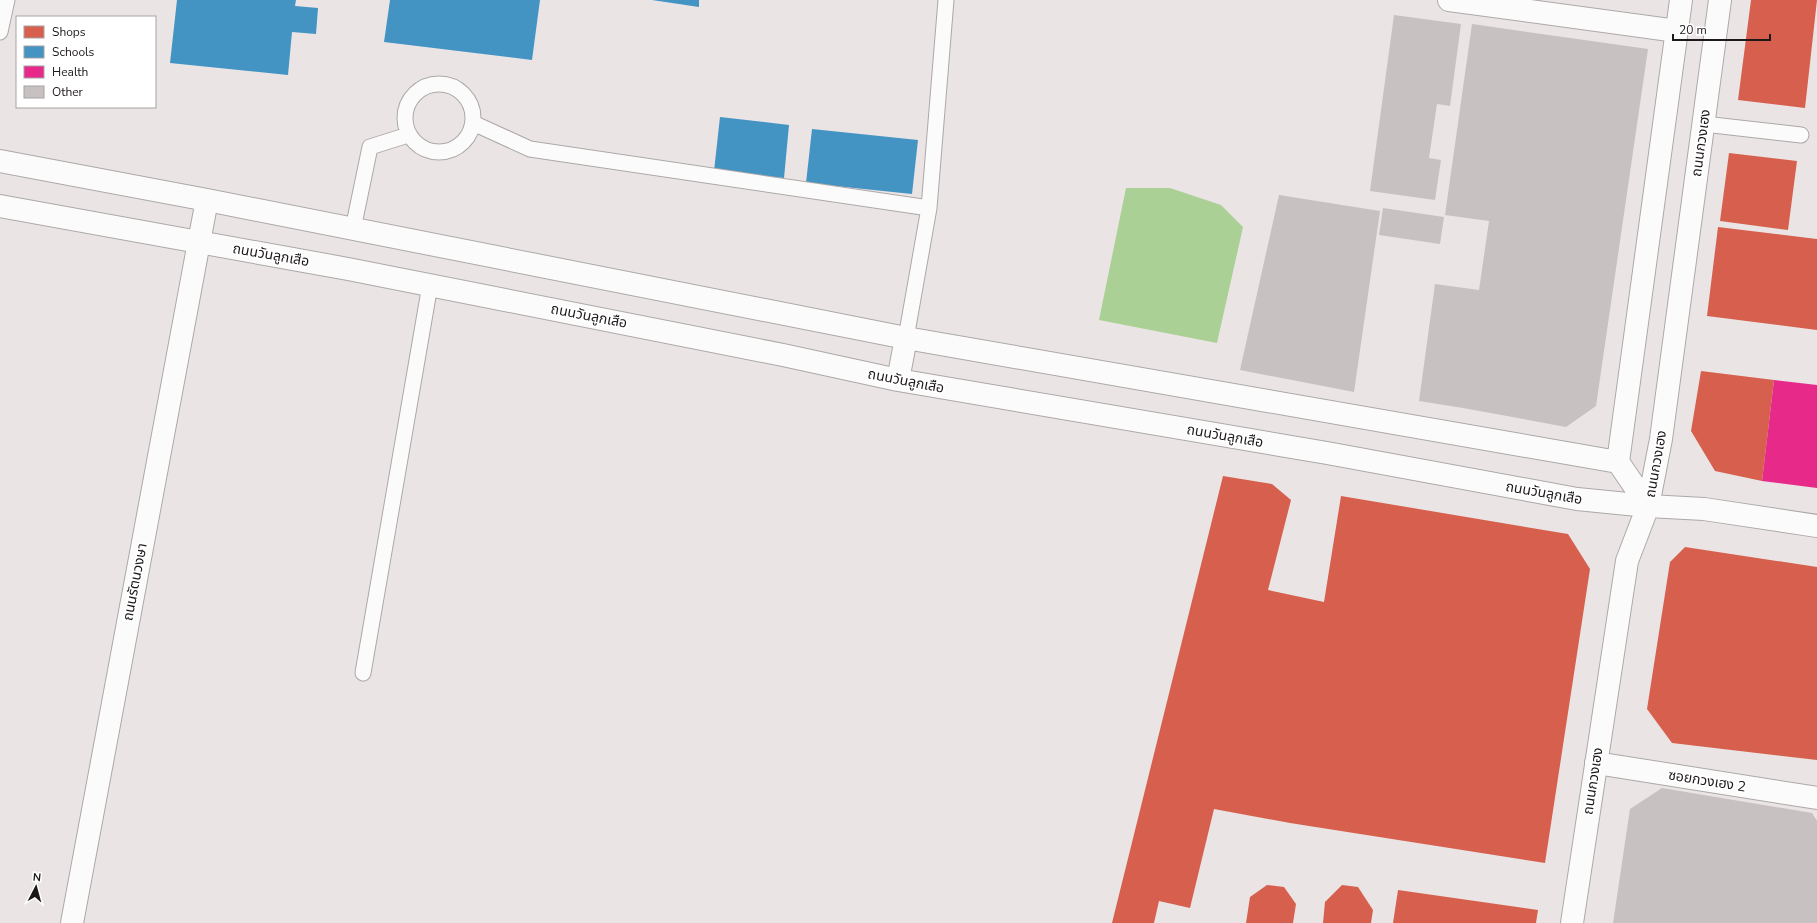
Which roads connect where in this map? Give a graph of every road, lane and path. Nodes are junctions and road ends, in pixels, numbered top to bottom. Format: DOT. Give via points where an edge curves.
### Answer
graph roads {
  1 [pos="7,0"];
  2 [pos="946,0"];
  3 [pos="1449,0"];
  4 [pos="1681,0"];
  5 [pos="1720,0"];
  6 [pos="1677,31"];
  7 [pos="0,32"];
  8 [pos="473,123"];
  9 [pos="1704,124"];
  10 [pos="408,135"];
  11 [pos="1801,136"];
  12 [pos="0,161"];
  13 [pos="207,200"];
  14 [pos="0,206"];
  15 [pos="929,208"];
  16 [pos="353,228"];
  17 [pos="199,242"];
  18 [pos="430,285"];
  19 [pos="906,338"];
  20 [pos="898,380"];
  21 [pos="1618,462"];
  22 [pos="1648,506"];
  23 [pos="1817,526"];
  24 [pos="363,673"];
  25 [pos="1596,763"];
  26 [pos="1817,798"];
  27 [pos="72,923"];
  28 [pos="1572,923"];
  1 -- 7 [label="lane"];
  2 -- 15 [label="lane"];
  3 -- 6 [label="street"];
  4 -- 6 [label="street"];
  5 -- 9 [label="street, ถนนกวงเฮง"];
  6 -- 21 [label="street"];
  8 -- 10 [label="lane" via="468,136 459,146 446,152 431,152 418,146"];
  8 -- 10 [label="lane" via="472,108 465,96 453,87 439,84 425,87 413,95 406,107 404,122"];
  8 -- 15 [label="lane" via="530,148"];
  9 -- 11 [label="lane"];
  9 -- 22 [label="street, ถนนกวงเฮง" via="1661,439"];
  10 -- 16 [label="lane" via="370,147"];
  12 -- 13 [label="street"];
  13 -- 16 [label="street"];
  13 -- 17 [label="street, ถนนรัตนวงษา"];
  14 -- 17 [label="street, ถนนวันลูกเสือ"];
  15 -- 19 [label="lane"];
  16 -- 19 [label="street"];
  17 -- 18 [label="street, ถนนวันลูกเสือ"];
  17 -- 27 [label="street, ถนนรัตนวงษา"];
  18 -- 20 [label="street, ถนนวันลูกเสือ"];
  18 -- 24 [label="lane"];
  19 -- 20 [label="street"];
  19 -- 21 [label="street"];
  20 -- 22 [label="street, ถนนวันลูกเสือ" via="1326,453 1577,500"];
  21 -- 22 [label="street"];
  22 -- 23 [label="street, ถนนวันลูกเสือ" via="1704,509"];
  22 -- 25 [label="street, ถนนกวงเฮง" via="1627,561"];
  25 -- 26 [label="street, ซอยกวงเฮง 2"];
  25 -- 28 [label="street, ถนนกวงเฮง"];
}
